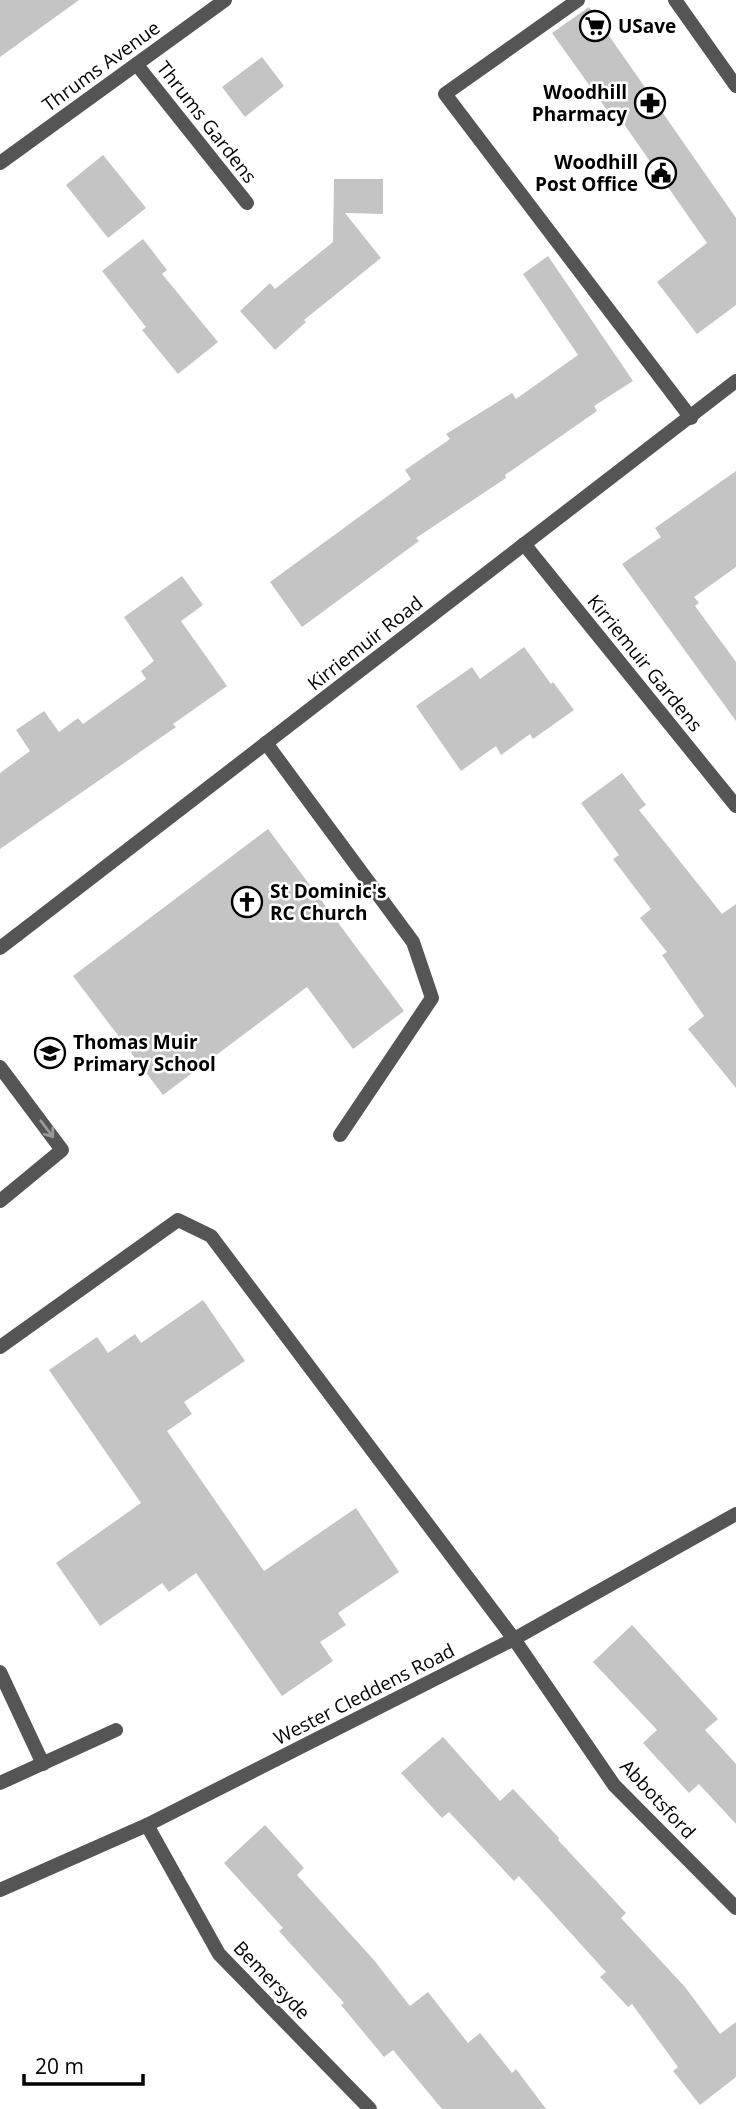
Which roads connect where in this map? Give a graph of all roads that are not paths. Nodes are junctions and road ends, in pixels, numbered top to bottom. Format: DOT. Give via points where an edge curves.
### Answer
graph roads {
  1 [pos="225,0"];
  2 [pos="578,0"];
  3 [pos="675,0"];
  4 [pos="137,65"];
  5 [pos="736,86"];
  6 [pos="0,163"];
  7 [pos="247,203"];
  8 [pos="736,381"];
  9 [pos="691,418"];
  10 [pos="524,544"];
  11 [pos="266,743"];
  12 [pos="736,806"];
  13 [pos="0,948"];
  14 [pos="2,1074"];
  15 [pos="340,1135"];
  16 [pos="0,1201"];
  17 [pos="0,1347"];
  18 [pos="736,1514"];
  19 [pos="514,1639"];
  20 [pos="0,1672"];
  21 [pos="116,1730"];
  22 [pos="43,1764"];
  23 [pos="0,1783"];
  24 [pos="147,1825"];
  25 [pos="0,1890"];
  26 [pos="736,1908"];
  27 [pos="370,2109"];
  1 -- 4 [label="street, Thrums Avenue"];
  2 -- 9 [label="street" via="445,94"];
  3 -- 5 [label="street"];
  4 -- 6 [label="street, Thrums Avenue"];
  4 -- 7 [label="street, Thrums Gardens"];
  8 -- 9 [label="street, Kirriemuir Road"];
  9 -- 10 [label="street, Kirriemuir Road"];
  10 -- 11 [label="street, Kirriemuir Road"];
  10 -- 12 [label="street, Kirriemuir Gardens"];
  11 -- 13 [label="street, Kirriemuir Road"];
  11 -- 15 [label="street" via="413,942 432,998"];
  14 -- 16 [label="street, one-way" via="62,1150"];
  17 -- 19 [label="street, Abbotsford" via="178,1220 211,1236"];
  18 -- 19 [label="street, Wester Cleddens Road"];
  19 -- 24 [label="street, Wester Cleddens Road"];
  19 -- 26 [label="street, Abbotsford" via="614,1785"];
  20 -- 22 [label="street"];
  21 -- 22 [label="street"];
  22 -- 23 [label="street"];
  24 -- 25 [label="street, Wester Cleddens Road"];
  24 -- 27 [label="street, Bemersyde" via="219,1954"];
}
